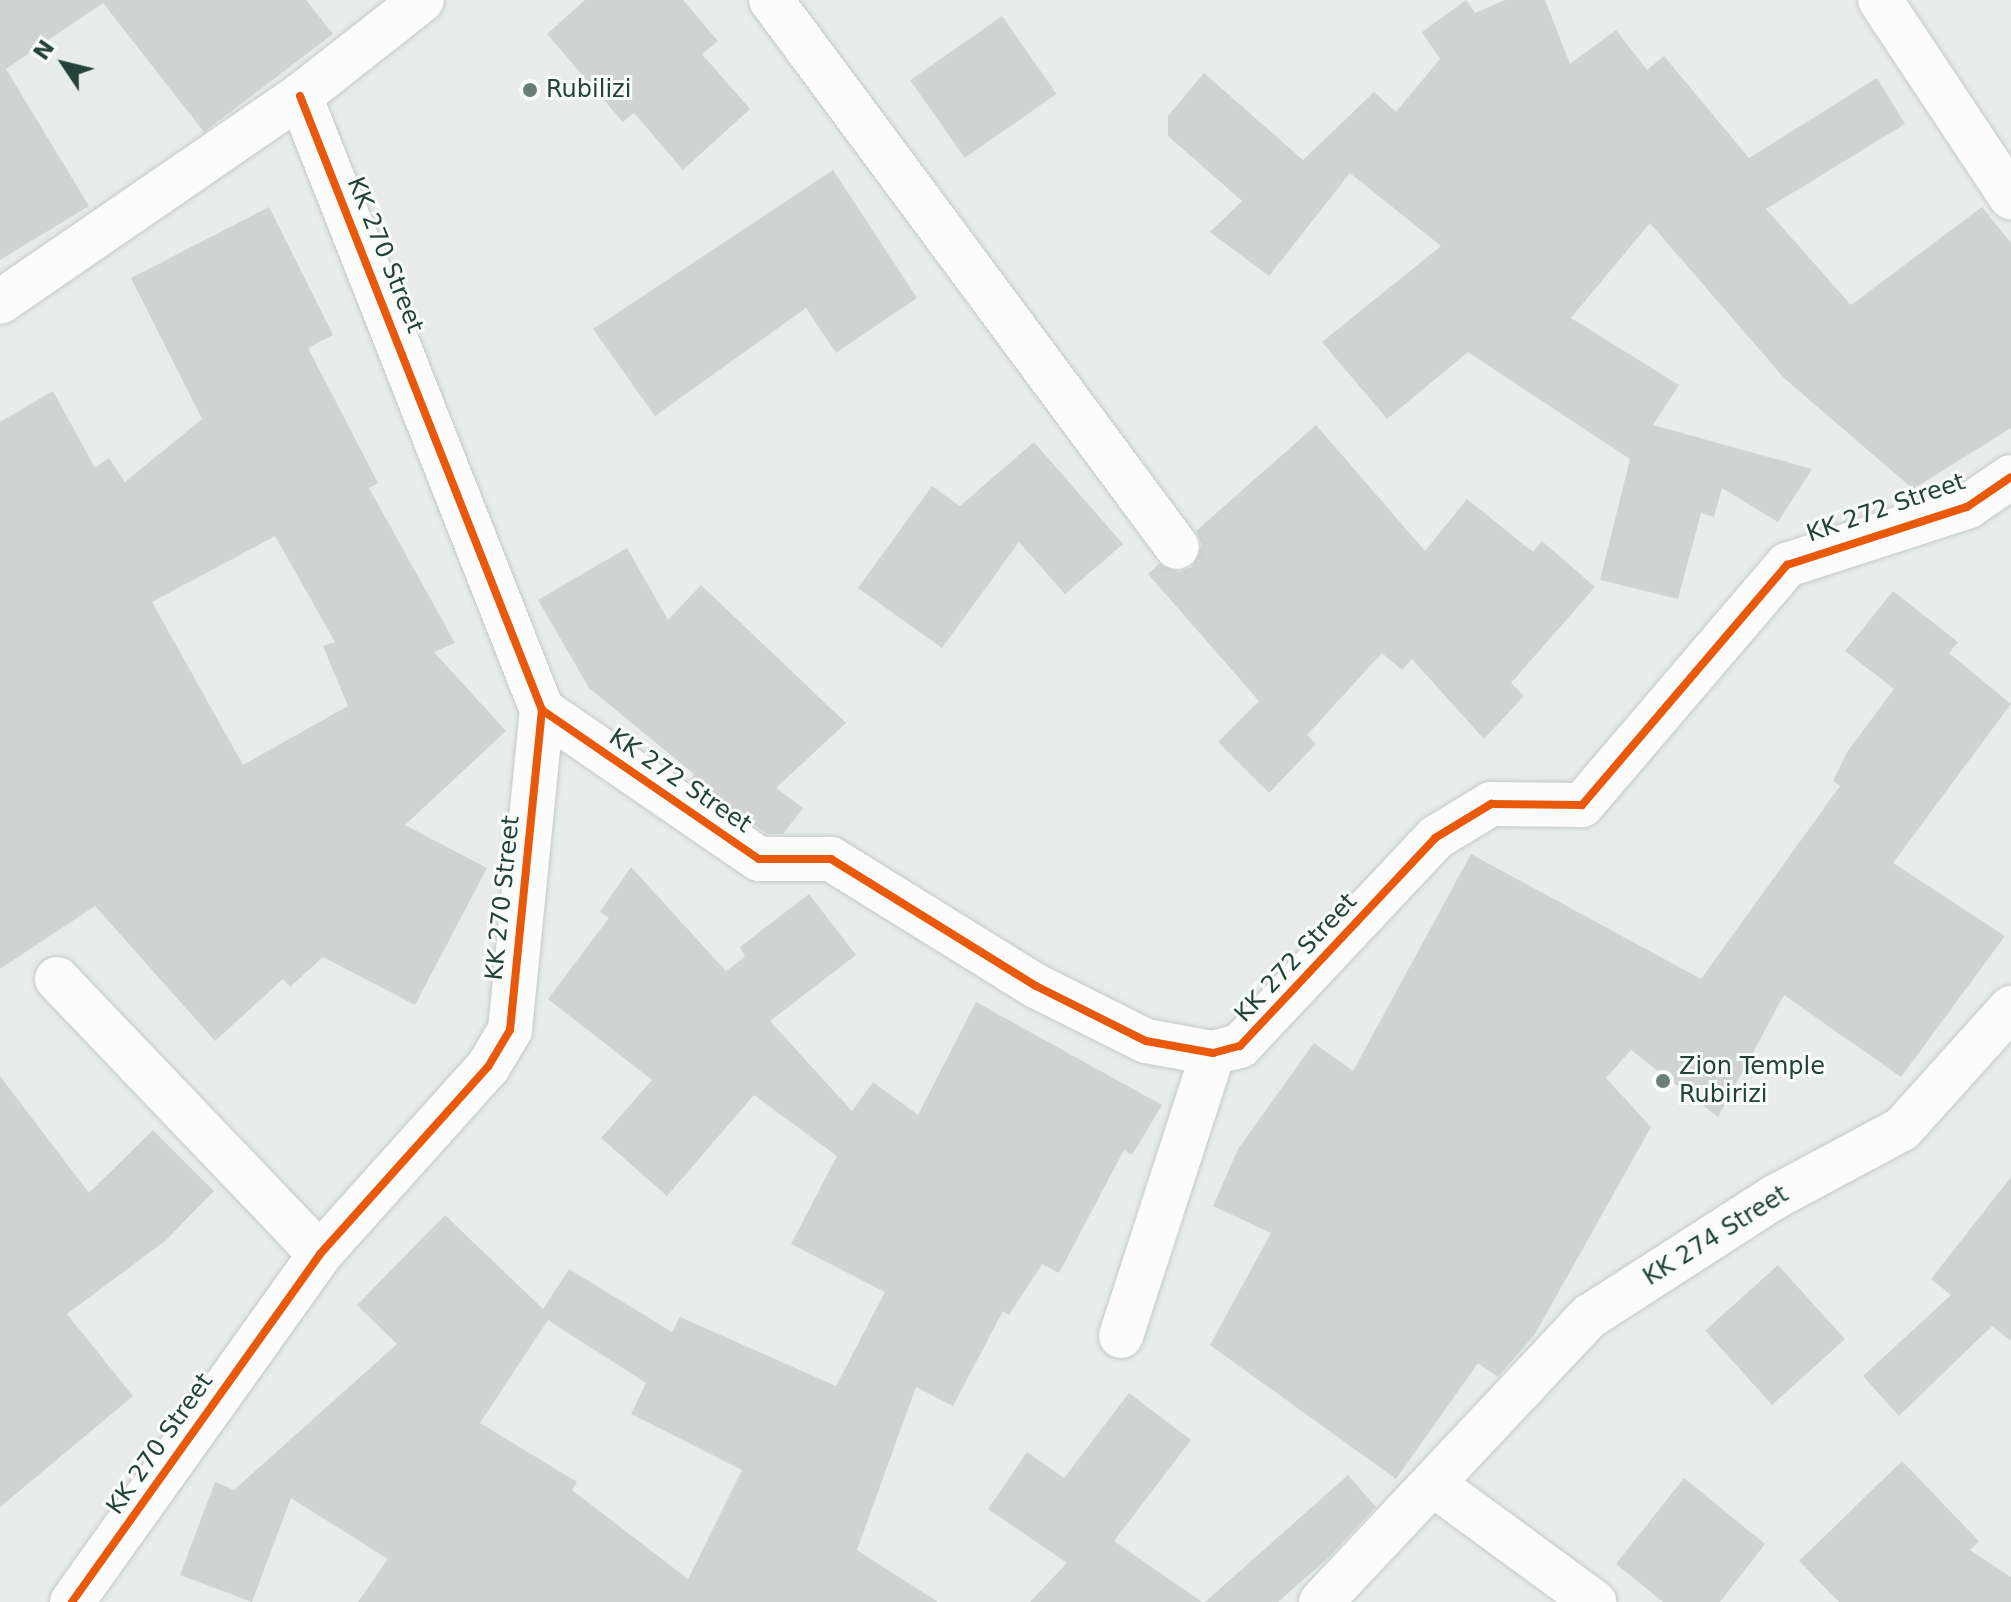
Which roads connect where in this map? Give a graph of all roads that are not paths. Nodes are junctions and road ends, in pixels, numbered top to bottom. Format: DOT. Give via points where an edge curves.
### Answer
graph roads {
  1 [pos="422,0"];
  2 [pos="771,0"];
  3 [pos="1880,0"];
  4 [pos="300,96"];
  5 [pos="2011,197"];
  6 [pos="0,302"];
  7 [pos="2011,477"];
  8 [pos="1177,547"];
  9 [pos="542,710"];
  10 [pos="57,979"];
  11 [pos="2011,1008"];
  12 [pos="1213,1053"];
  13 [pos="320,1254"];
  14 [pos="1121,1336"];
  15 [pos="1437,1487"];
  16 [pos="72,1602"];
  17 [pos="1321,1602"];
  18 [pos="1594,1602"];
  1 -- 4 [label="street"];
  2 -- 8 [label="street"];
  3 -- 5 [label="street"];
  4 -- 6 [label="street"];
  4 -- 9 [label="street, KK 270 Street"];
  7 -- 12 [label="street, KK 272 Street" via="1967,507 1787,565 1582,805 1491,804 1435,838 1240,1046"];
  9 -- 12 [label="street, KK 272 Street" via="759,859 831,859 1036,986 1146,1041"];
  9 -- 13 [label="street, KK 270 Street" via="510,1030 488,1067"];
  10 -- 13 [label="street"];
  11 -- 15 [label="street, KK 274 Street" via="1902,1129 1775,1197 1590,1316"];
  12 -- 14 [label="street"];
  13 -- 16 [label="street, KK 270 Street"];
  15 -- 17 [label="street, KK 274 Street"];
  15 -- 18 [label="street"];
}
